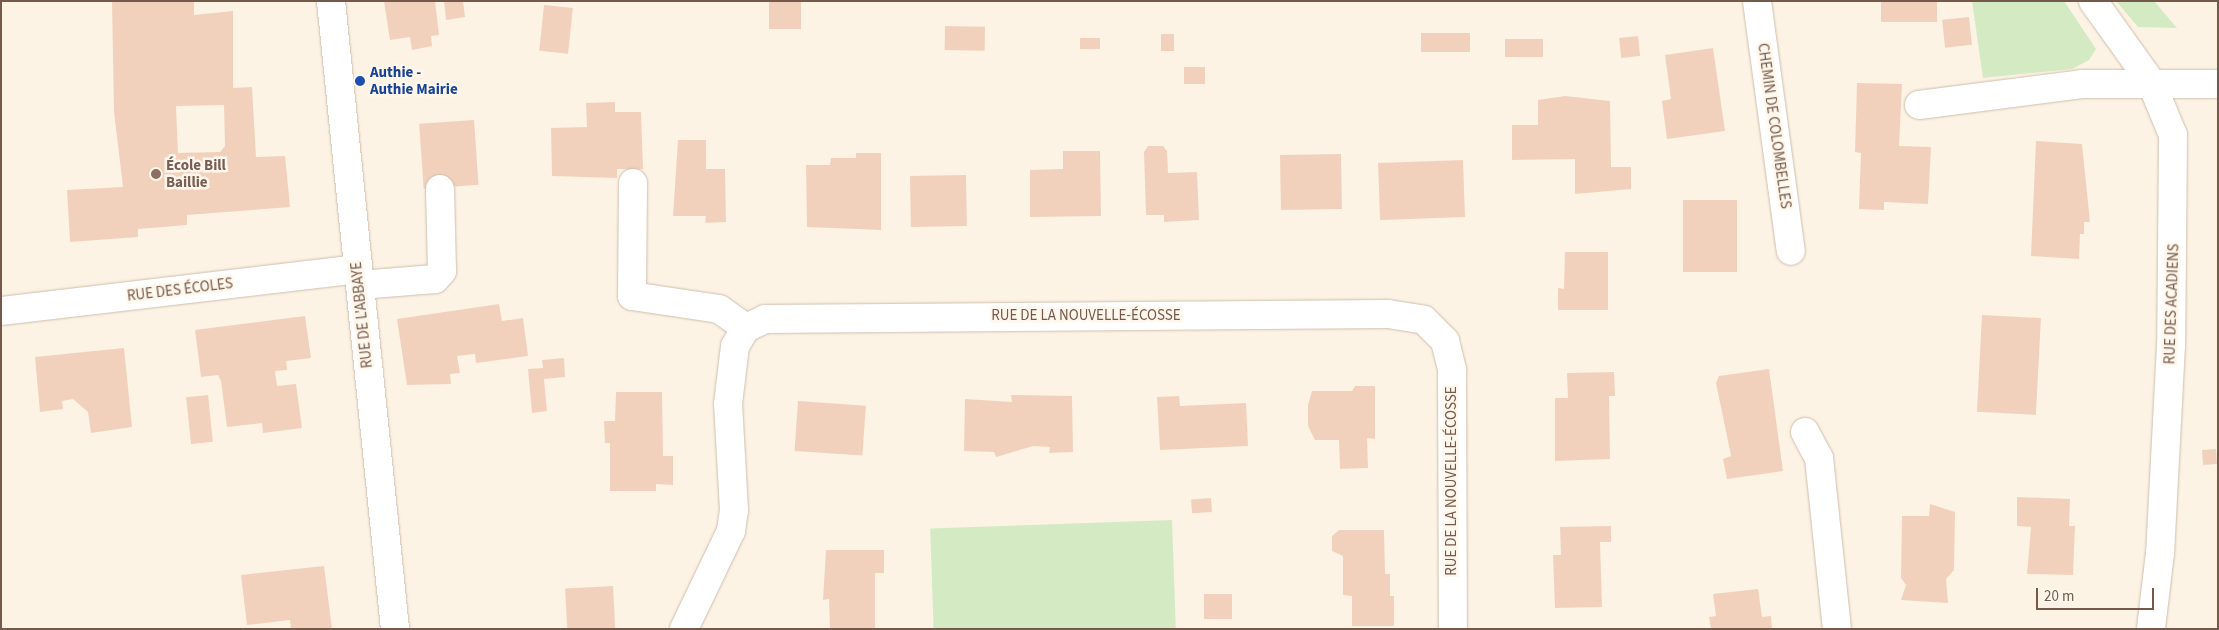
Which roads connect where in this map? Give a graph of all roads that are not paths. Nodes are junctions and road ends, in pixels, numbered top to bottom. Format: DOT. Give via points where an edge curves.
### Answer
graph roads {
  1 [pos="331,1"];
  2 [pos="1757,1"];
  3 [pos="2094,1"];
  4 [pos="2151,82"];
  5 [pos="2218,84"];
  6 [pos="1919,105"];
  7 [pos="633,183"];
  8 [pos="440,189"];
  9 [pos="1791,251"];
  10 [pos="359,277"];
  11 [pos="1,311"];
  12 [pos="746,328"];
  13 [pos="1805,432"];
  14 [pos="394,629"];
  15 [pos="684,629"];
  16 [pos="1453,629"];
  17 [pos="1838,629"];
  18 [pos="2151,629"];
  1 -- 10 [label="street, RUE DE L'ABBAYE"];
  2 -- 9 [label="street, CHEMIN DE COLOMBELLES"];
  3 -- 4 [label="street, RUE DES ACADIENS"];
  4 -- 5 [label="street"];
  4 -- 6 [label="street" via="2082,84"];
  4 -- 18 [label="street, RUE DES ACADIENS" via="2173,135 2176,172 2162,533"];
  7 -- 12 [label="street" via="632,296 652,302 719,308"];
  8 -- 10 [label="street, RUE DES ÉCOLES" via="445,243 442,271 435,278"];
  10 -- 11 [label="street, RUE DES ÉCOLES"];
  10 -- 14 [label="street, RUE DE L'ABBAYE"];
  12 -- 15 [label="street" via="735,346 730,369 731,531"];
  12 -- 16 [label="street, RUE DE LA NOUVELLE-ÉCOSSE" via="765,318 796,316 1388,314 1424,320 1445,341 1452,370"];
  13 -- 17 [label="street" via="1819,458"];
}
